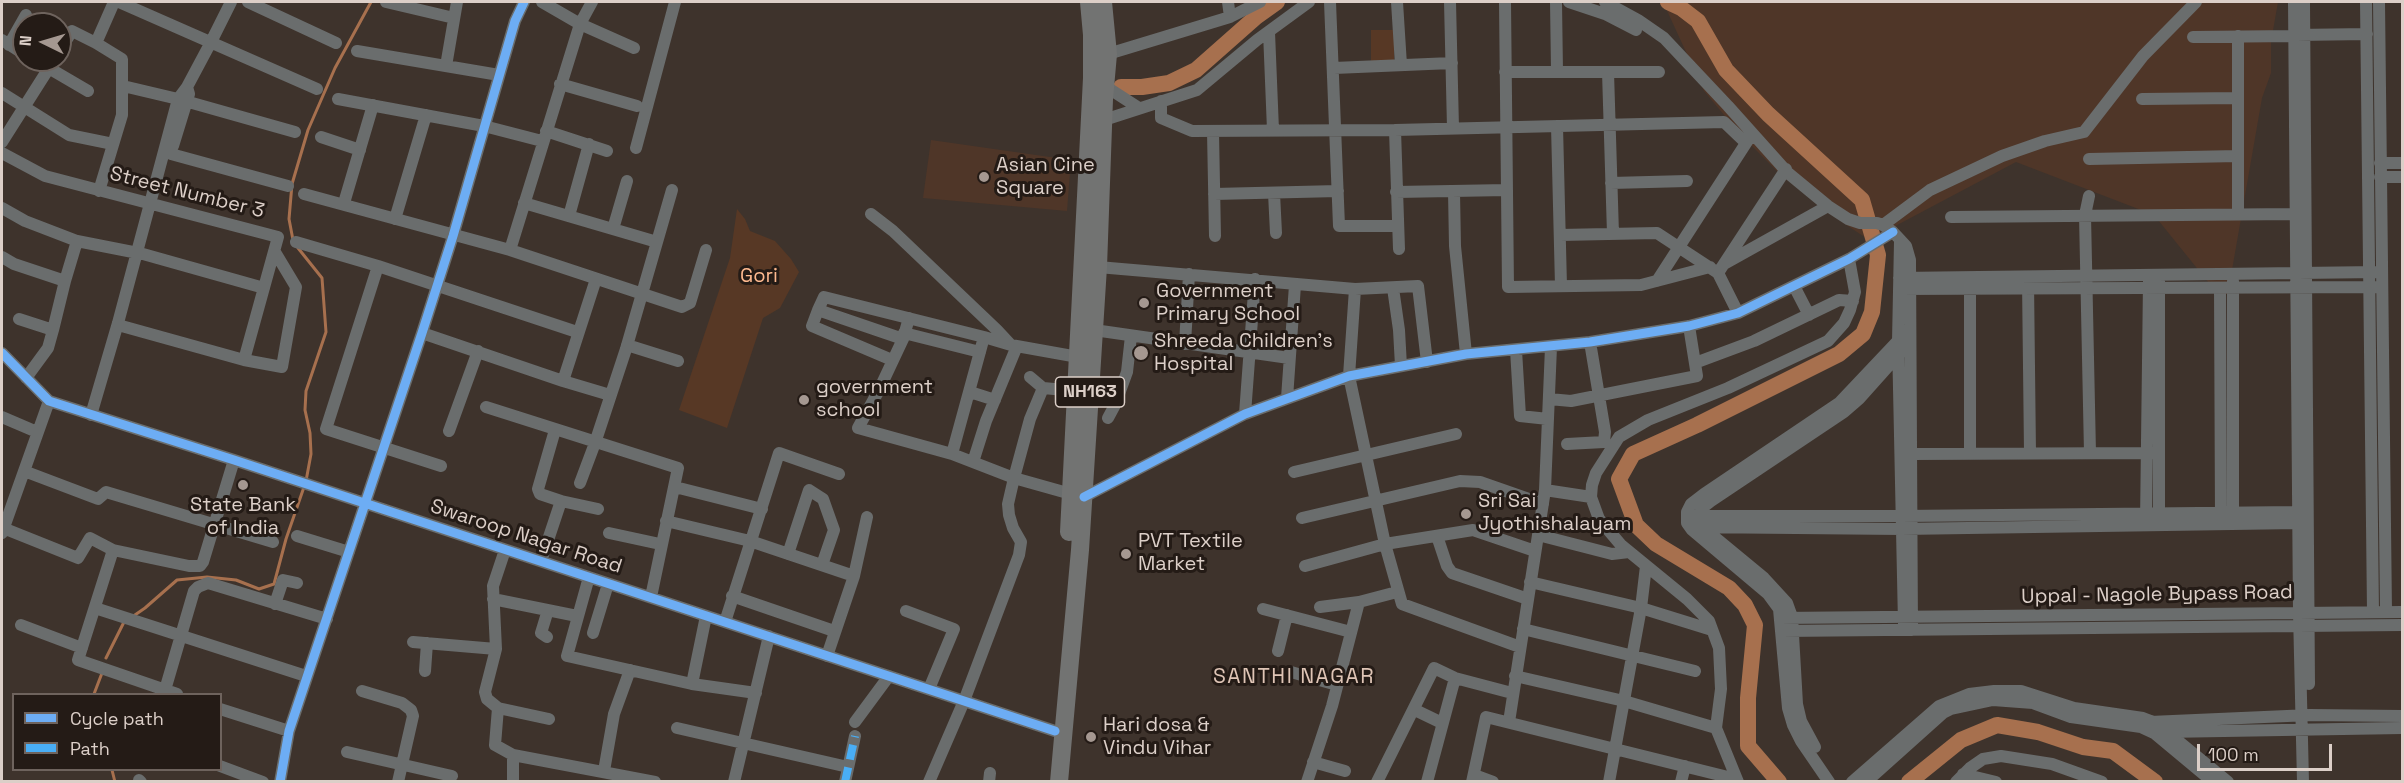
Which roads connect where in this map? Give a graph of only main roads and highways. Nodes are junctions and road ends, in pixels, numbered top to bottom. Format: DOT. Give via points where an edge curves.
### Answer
graph roads {
  1 [pos="1089,2"];
  2 [pos="1103,2"];
  3 [pos="1077,496"];
  4 [pos="1050,782"];
  5 [pos="1059,782"];
  1 -- 3 [label="highway, NH163" via="1092,78 1076,391"];
  2 -- 3 [label="highway, NH163" via="1108,54 1095,330"];
  3 -- 4 [label="highway, NH163"];
  3 -- 5 [label="highway, NH163"];
}
